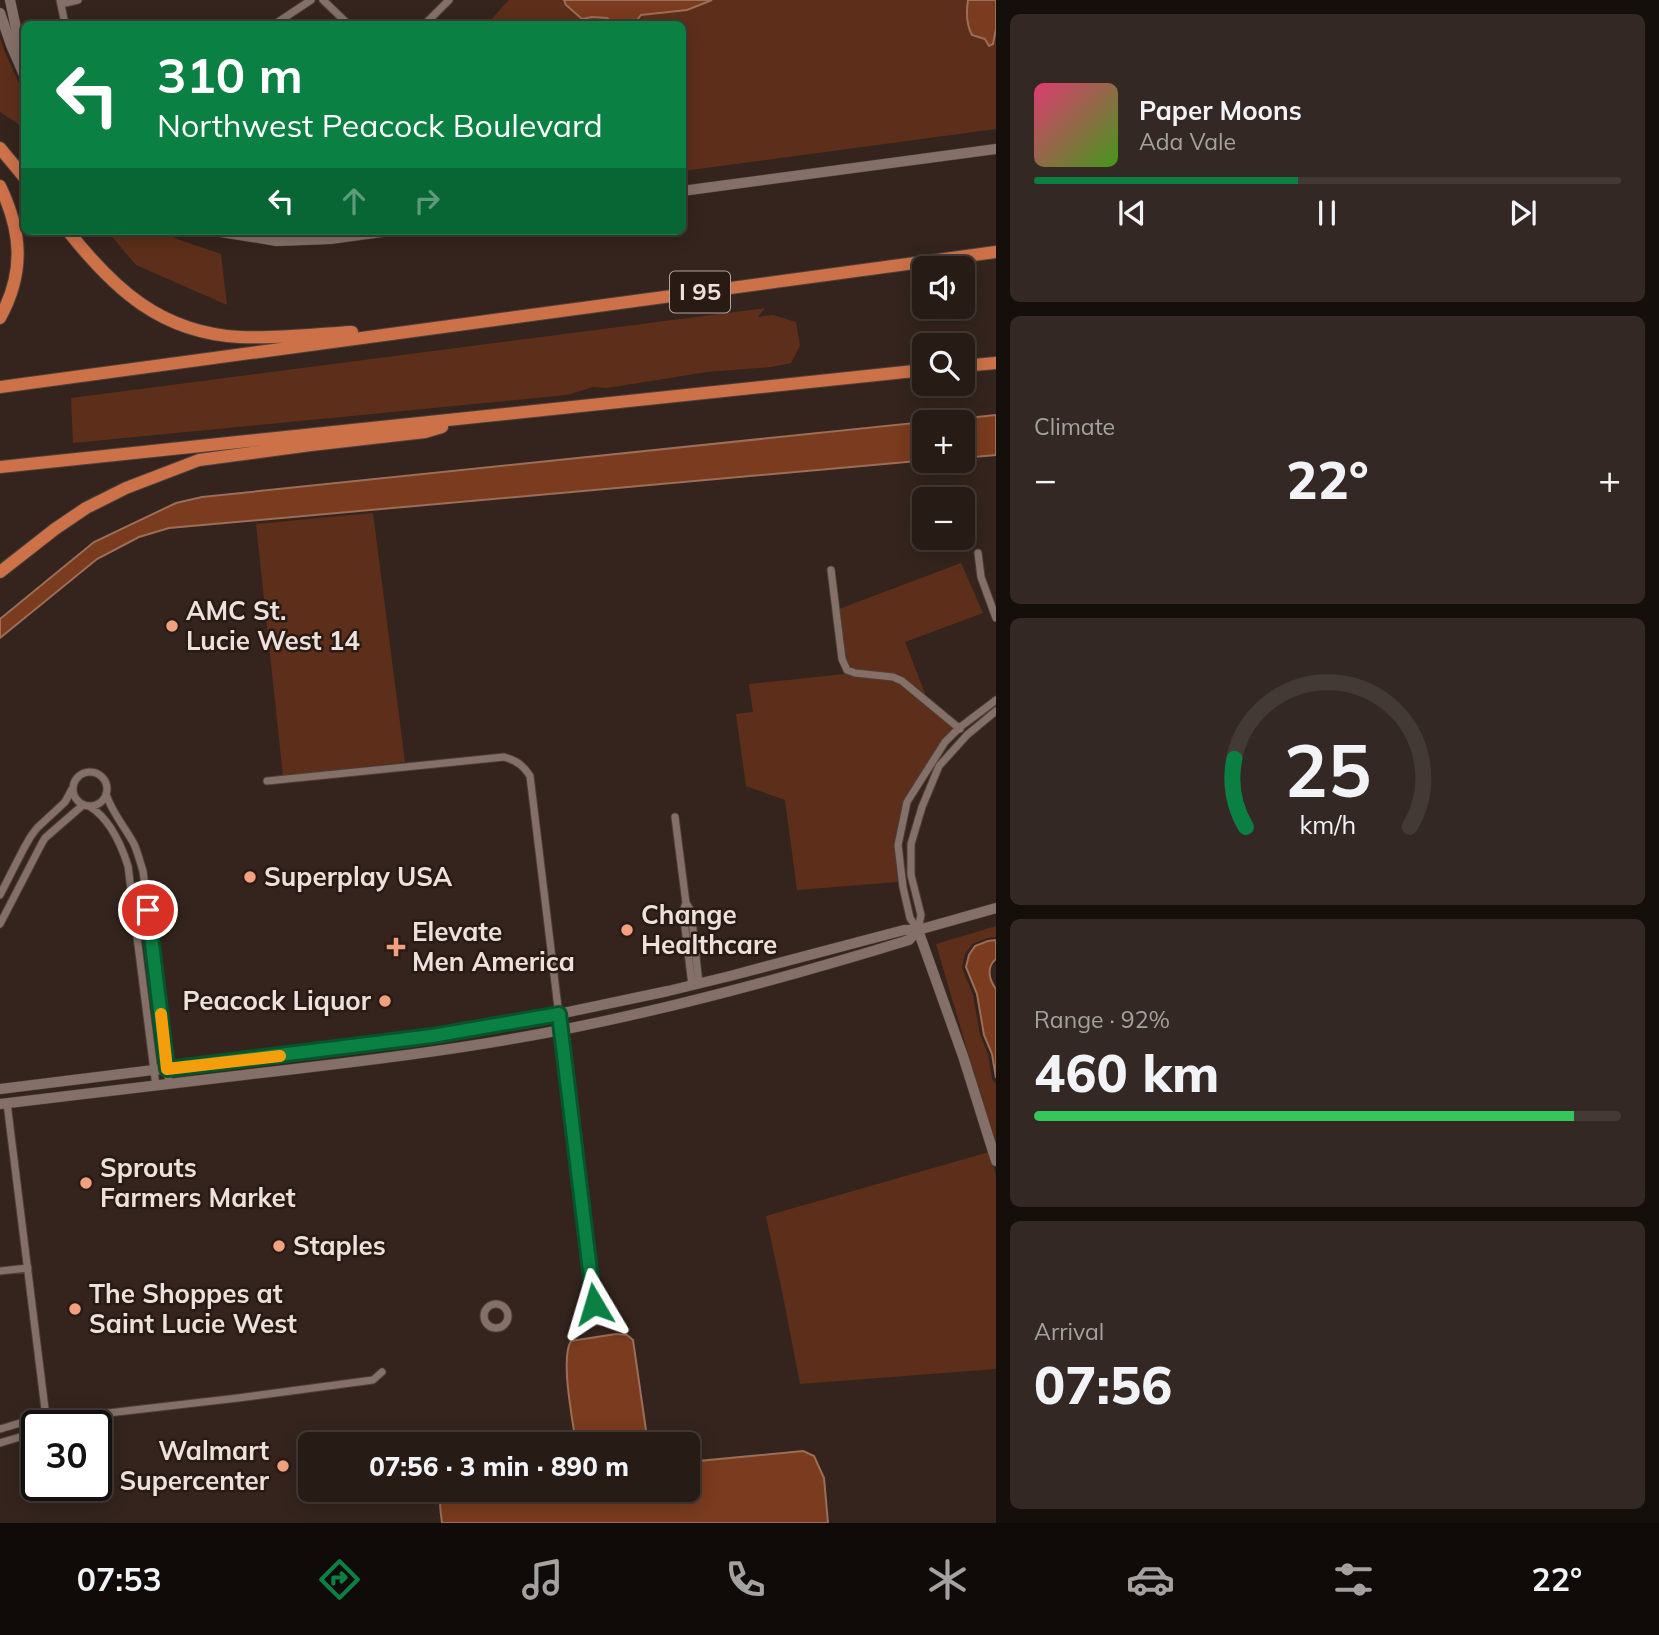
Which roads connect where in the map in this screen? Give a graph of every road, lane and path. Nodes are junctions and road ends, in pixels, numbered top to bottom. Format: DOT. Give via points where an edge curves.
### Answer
graph roads {
  1 [pos="10,0"];
  2 [pos="78,0"];
  3 [pos="311,0"];
  4 [pos="323,0"];
  5 [pos="449,0"];
  6 [pos="61,2"];
  7 [pos="0,13"];
  8 [pos="64,21"];
  9 [pos="280,21"];
  10 [pos="345,21"];
  11 [pos="428,21"];
  12 [pos="21,50"];
  13 [pos="21,68"];
  14 [pos="0,148"];
  15 [pos="996,149"];
  16 [pos="21,173"];
  17 [pos="0,186"];
  18 [pos="686,190"];
  19 [pos="71,235"];
  20 [pos="236,235"];
  21 [pos="360,235"];
  22 [pos="996,252"];
  23 [pos="0,318"];
  24 [pos="405,332"];
  25 [pos="996,363"];
  26 [pos="975,365"];
  27 [pos="912,371"];
  28 [pos="0,387"];
  29 [pos="473,418"];
  30 [pos="0,467"];
  31 [pos="978,553"];
  32 [pos="831,570"];
  33 [pos="0,572"];
  34 [pos="996,618"];
  35 [pos="996,700"];
  36 [pos="996,711"];
  37 [pos="958,728"];
  38 [pos="967,734"];
  39 [pos="267,781"];
  40 [pos="72,789"];
  41 [pos="106,794"];
  42 [pos="86,805"];
  43 [pos="675,817"];
  44 [pos="1,894"];
  45 [pos="13,899"];
  46 [pos="996,908"];
  47 [pos="0,924"];
  48 [pos="918,930"];
  49 [pos="157,982"];
  50 [pos="144,984"];
  51 [pos="696,985"];
  52 [pos="559,1014"];
  53 [pos="631,1014"];
  54 [pos="561,1030"];
  55 [pos="167,1069"];
  56 [pos="154,1071"];
  57 [pos="169,1084"];
  58 [pos="156,1086"];
  59 [pos="0,1089"];
  60 [pos="4,1103"];
  61 [pos="996,1161"];
  62 [pos="28,1268"];
  63 [pos="0,1271"];
  64 [pos="615,1320"];
  65 [pos="596,1322"];
  66 [pos="576,1324"];
  67 [pos="382,1372"];
  68 [pos="45,1410"];
  69 [pos="112,1413"];
  70 [pos="21,1424"];
  71 [pos="0,1429"];
  72 [pos="21,1437"];
  73 [pos="0,1443"];
  1 -- 12 [label="street"];
  2 -- 6 [label="street"];
  3 -- 9 [label="street"];
  4 -- 10 [label="street"];
  5 -- 11 [label="street"];
  6 -- 8 [label="street"];
  7 -- 13 [label="street"];
  14 -- 16 [label="highway"];
  15 -- 18 [label="street"];
  17 -- 23 [label="highway" via="12,213 18,265"];
  19 -- 24 [label="highway" via="132,299 175,323 208,333 259,338"];
  20 -- 21 [label="street" via="277,241"];
  22 -- 24 [label="highway, I 95"];
  24 -- 28 [label="highway, I 95"];
  25 -- 26 [label="highway"];
  27 -- 29 [label="highway"];
  29 -- 30 [label="highway"];
  29 -- 33 [label="highway" via="425,432 199,460 86,508"];
  31 -- 34 [label="street" via="981,577"];
  32 -- 37 [label="street" via="847,670 902,681"];
  35 -- 37 [label="street"];
  36 -- 38 [label="street"];
  37 -- 38 [label="street"];
  37 -- 48 [label="street" via="907,802 898,845 910,918"];
  38 -- 48 [label="street" via="939,766 911,844 911,876 921,915"];
  39 -- 52 [label="street" via="488,758 516,760 530,776 532,787"];
  40 -- 41 [label="street" via="79,775 89,771 104,778"];
  40 -- 42 [label="street" via="76,800"];
  40 -- 44 [label="street" via="31,836"];
  41 -- 42 [label="street" via="101,802"];
  41 -- 49 [label="street" via="139,855"];
  42 -- 45 [label="street" via="45,838"];
  42 -- 50 [label="street" via="97,811 116,837 128,866"];
  43 -- 51 [label="street" via="685,903 691,911"];
  44 -- 45 [label="street"];
  45 -- 47 [label="street"];
  46 -- 48 [label="street"];
  48 -- 51 [label="street"];
  48 -- 53 [label="street" via="909,940 807,971"];
  48 -- 61 [label="street"];
  49 -- 50 [label="street"];
  49 -- 55 [label="street"];
  50 -- 56 [label="street"];
  51 -- 52 [label="street"];
  51 -- 53 [label="street" via="689,996"];
  52 -- 54 [label="street"];
  52 -- 55 [label="street" via="426,1037"];
  53 -- 54 [label="street"];
  54 -- 57 [label="street"];
  54 -- 65 [label="street"];
  55 -- 56 [label="street"];
  55 -- 57 [label="street"];
  56 -- 58 [label="street"];
  56 -- 59 [label="street"];
  57 -- 58 [label="street"];
  58 -- 60 [label="street"];
  60 -- 62 [label="street"];
  62 -- 63 [label="street"];
  62 -- 68 [label="street"];
  64 -- 65 [label="street"];
  65 -- 66 [label="street"];
  67 -- 69 [label="street" via="373,1380"];
  70 -- 71 [label="street"];
  72 -- 73 [label="street"];
}
